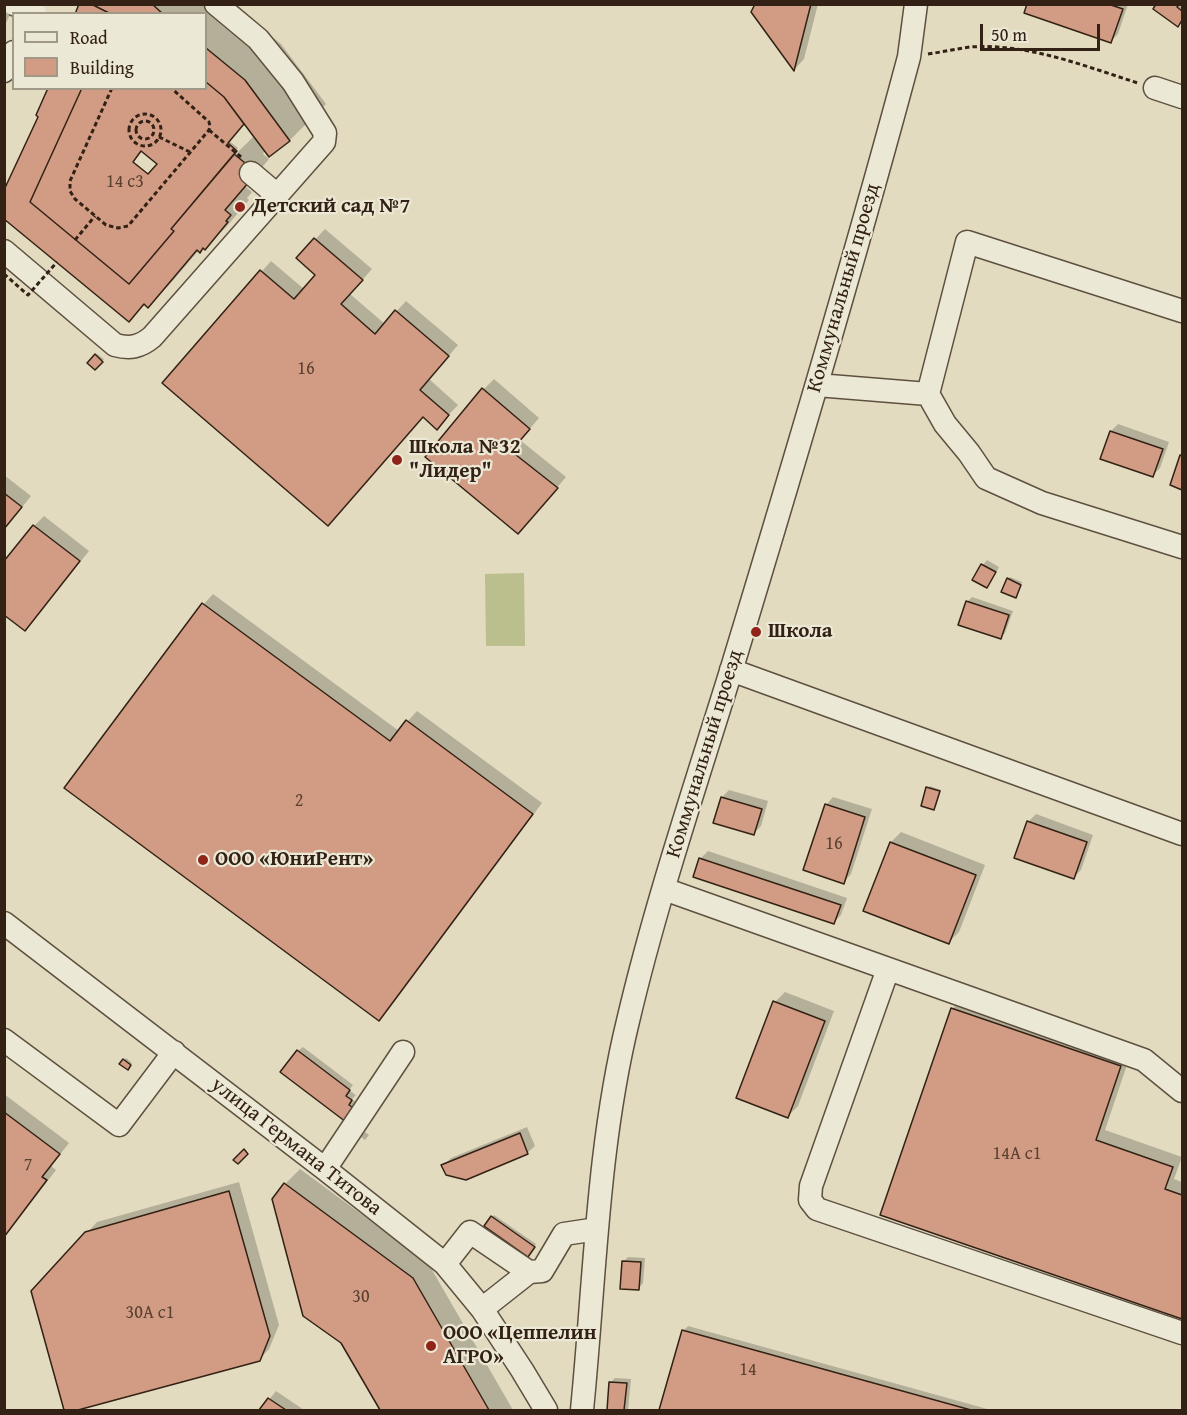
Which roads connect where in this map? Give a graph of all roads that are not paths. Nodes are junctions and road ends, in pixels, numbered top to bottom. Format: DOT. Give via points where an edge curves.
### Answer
graph roads {
  1 [pos="14,4"];
  2 [pos="216,4"];
  3 [pos="916,4"];
  4 [pos="29,12"];
  5 [pos="12,56"];
  6 [pos="4,71"];
  7 [pos="1155,88"];
  8 [pos="1182,97"];
  9 [pos="251,173"];
  10 [pos="277,195"];
  11 [pos="4,251"];
  12 [pos="1182,311"];
  13 [pos="817,385"];
  14 [pos="927,394"];
  15 [pos="1182,547"];
  16 [pos="731,670"];
  17 [pos="1182,834"];
  18 [pos="664,890"];
  19 [pos="4,923"];
  20 [pos="888,969"];
  21 [pos="4,1040"];
  22 [pos="174,1052"];
  23 [pos="403,1052"];
  24 [pos="1182,1091"];
  25 [pos="325,1169"];
  26 [pos="597,1229"];
  27 [pos="445,1264"];
  28 [pos="529,1272"];
  29 [pos="482,1309"];
  30 [pos="1182,1332"];
  31 [pos="546,1410"];
  32 [pos="582,1410"];
  1 -- 4 [label="street, bridge"];
  2 -- 10 [label="street" via="258,39 293,82 325,133 324,142"];
  3 -- 13 [label="street, Коммунальный проезд" via="909,57"];
  5 -- 6 [label="street"];
  7 -- 8 [label="street"];
  9 -- 10 [label="street"];
  10 -- 11 [label="street" via="152,337 137,346 115,345"];
  12 -- 14 [label="street" via="968,242"];
  13 -- 14 [label="street"];
  13 -- 16 [label="street, Коммунальный проезд"];
  14 -- 15 [label="street" via="986,478 1042,503"];
  16 -- 17 [label="street"];
  16 -- 18 [label="street, Коммунальный проезд"];
  18 -- 20 [label="street"];
  18 -- 26 [label="street, Коммунальный проезд" via="625,1033 612,1099"];
  19 -- 22 [label="street, улица Германа Титова"];
  20 -- 24 [label="street" via="1144,1060"];
  20 -- 30 [label="street" via="811,1186 810,1200 817,1209"];
  21 -- 22 [label="street" via="119,1125"];
  22 -- 25 [label="street, улица Германа Титова"];
  23 -- 25 [label="street"];
  25 -- 27 [label="street, улица Германа Титова"];
  26 -- 28 [label="street" via="564,1234 542,1271"];
  26 -- 32 [label="street, Коммунальный проезд"];
  27 -- 28 [label="street" via="470,1232"];
  27 -- 29 [label="street, улица Германа Титова"];
  28 -- 29 [label="street"];
  29 -- 31 [label="street, улица Германа Титова"];
}
